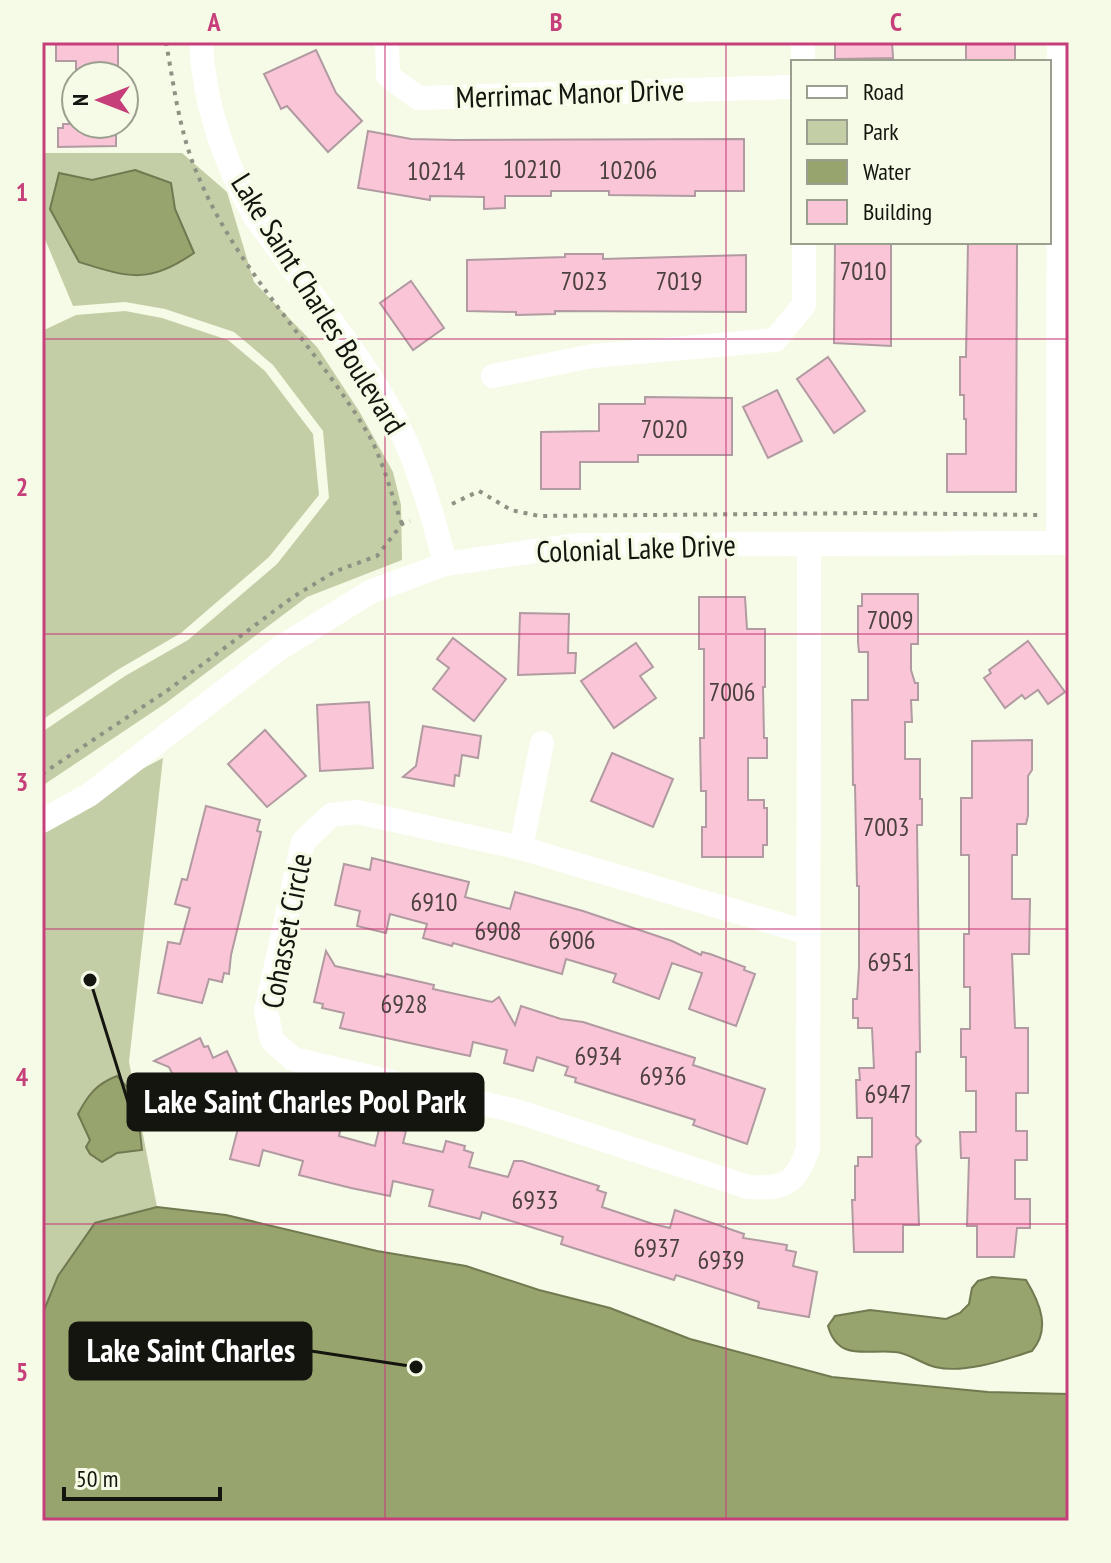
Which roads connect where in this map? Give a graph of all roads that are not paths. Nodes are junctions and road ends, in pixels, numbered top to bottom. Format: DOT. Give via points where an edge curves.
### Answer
graph roads {
  1 [pos="201,42"];
  2 [pos="387,42"];
  3 [pos="1059,42"];
  4 [pos="791,87"];
  5 [pos="804,244"];
  6 [pos="493,376"];
  7 [pos="1063,378"];
  8 [pos="1064,543"];
  9 [pos="809,545"];
  10 [pos="445,564"];
  11 [pos="542,743"];
  12 [pos="42,821"];
  13 [pos="521,848"];
  14 [pos="809,933"];
  1 -- 10 [label="street, Lake Saint Charles Boulevard" via="211,115 231,168 255,216 384,399 414,462"];
  2 -- 4 [label="street, Merrimac Manor Drive" via="388,76 418,98"];
  3 -- 7 [label="street"];
  5 -- 6 [label="street" via="804,305 775,340 592,356"];
  7 -- 8 [label="street"];
  8 -- 9 [label="street, Colonial Lake Drive"];
  9 -- 10 [label="street, Colonial Lake Drive" via="577,545"];
  9 -- 14 [label="street, Cohasset Circle"];
  10 -- 12 [label="street, Colonial Lake Drive" via="370,592 280,648 89,795"];
  11 -- 13 [label="street"];
  13 -- 14 [label="street, Cohasset Circle"];
  13 -- 14 [label="street, Cohasset Circle" via="357,812 331,815 303,842 266,1011 272,1040 293,1059 516,1111 748,1187 777,1188 799,1173 808,1149"];
}
